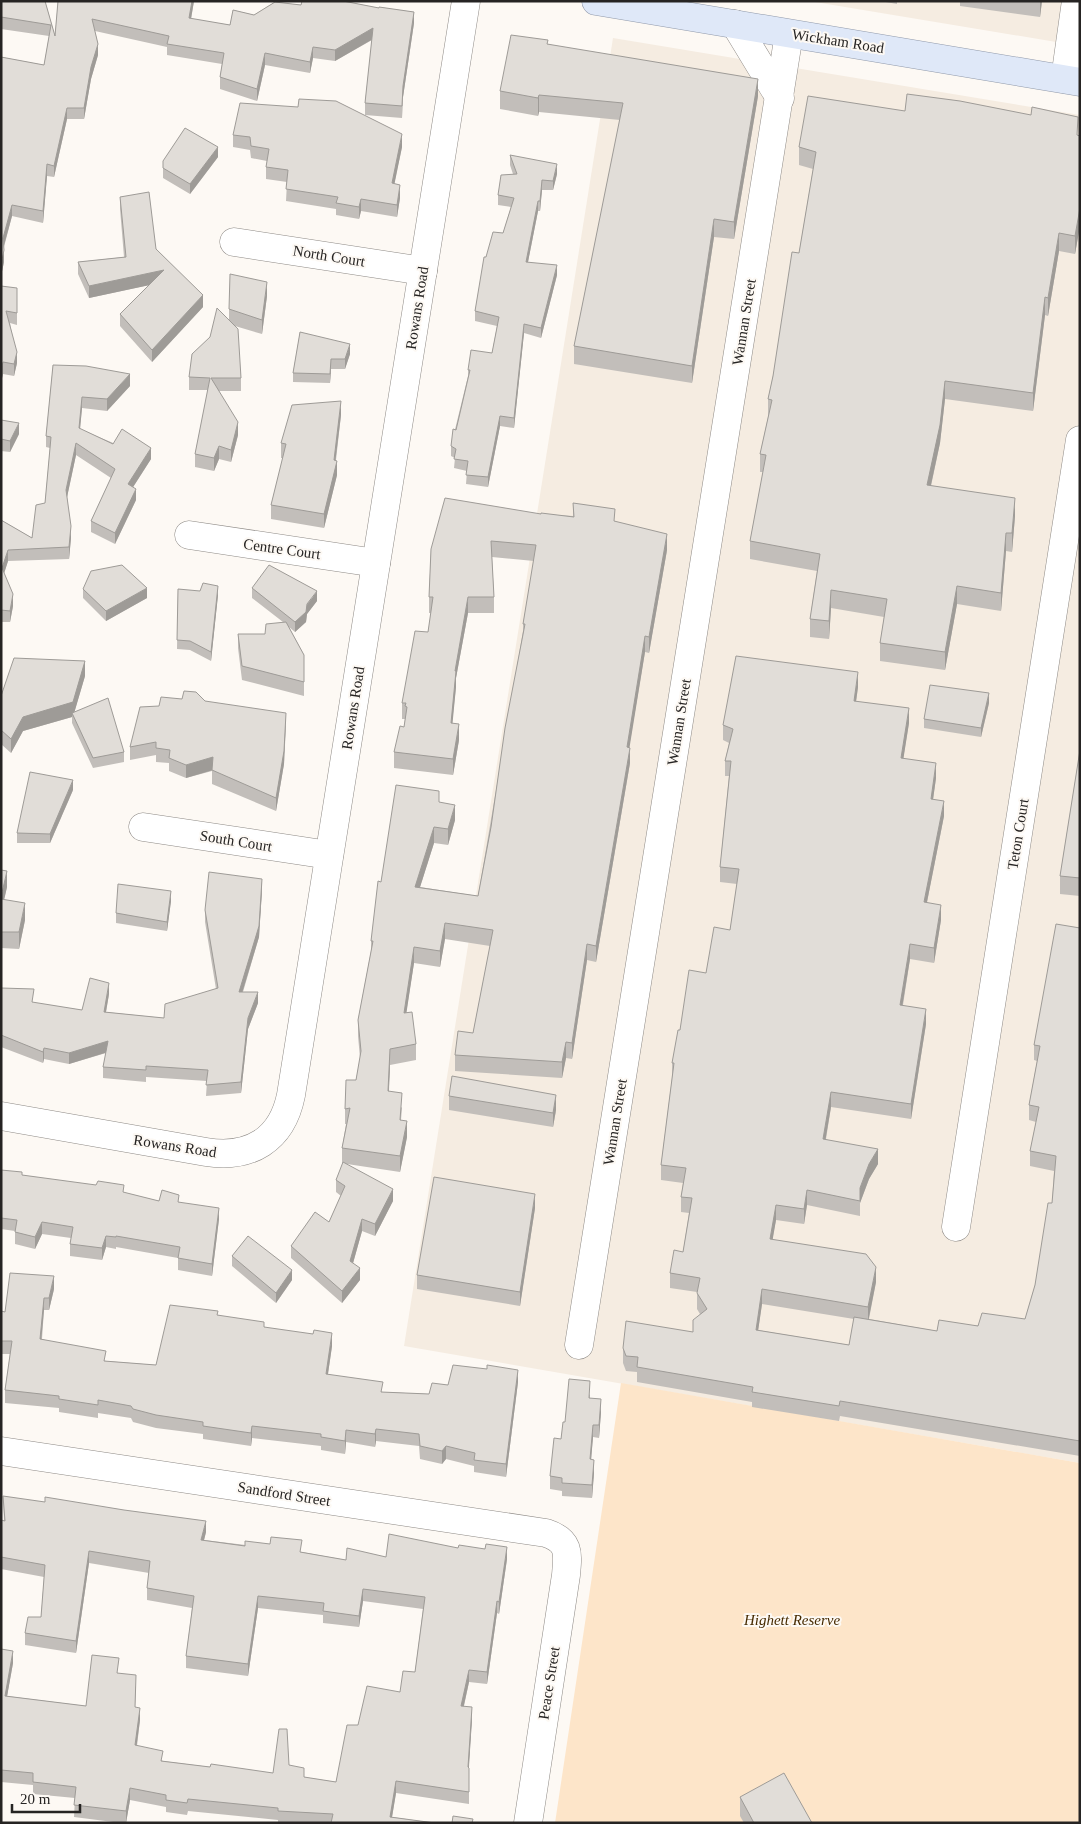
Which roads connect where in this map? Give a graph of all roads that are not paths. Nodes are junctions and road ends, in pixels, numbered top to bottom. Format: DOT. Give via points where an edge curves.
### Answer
graph roads {
  1 [pos="466,1"];
  2 [pos="596,1"];
  3 [pos="1076,1"];
  4 [pos="735,24"];
  5 [pos="790,34"];
  6 [pos="1072,80"];
  7 [pos="780,98"];
  8 [pos="234,242"];
  9 [pos="423,271"];
  10 [pos="1080,440"];
  11 [pos="188,536"];
  12 [pos="376,563"];
  13 [pos="143,827"];
  14 [pos="329,855"];
  15 [pos="1,1116"];
  16 [pos="956,1227"];
  17 [pos="579,1345"];
  18 [pos="1,1451"];
  19 [pos="564,1544"];
  20 [pos="528,1823"];
  1 -- 9 [label="street, Rowans Road"];
  2 -- 4 [label="main road, Wickham Road"];
  3 -- 6 [label="street"];
  4 -- 5 [label="main road, Wickham Road"];
  4 -- 7 [label="street"];
  5 -- 6 [label="main road, Wickham Road"];
  5 -- 7 [label="street, Wannan Street"];
  7 -- 17 [label="street, Wannan Street"];
  8 -- 9 [label="street, North Court"];
  9 -- 12 [label="street, Rowans Road"];
  10 -- 16 [label="street, Teton Court"];
  11 -- 12 [label="street, Centre Court"];
  12 -- 14 [label="street, Rowans Road"];
  13 -- 14 [label="street, South Court"];
  14 -- 15 [label="street, Rowans Road" via="290,1101 284,1118 270,1138 245,1151 218,1154"];
  18 -- 19 [label="street, Sandford Street" via="546,1533"];
  19 -- 20 [label="street, Peace Street" via="566,1575"];
}
